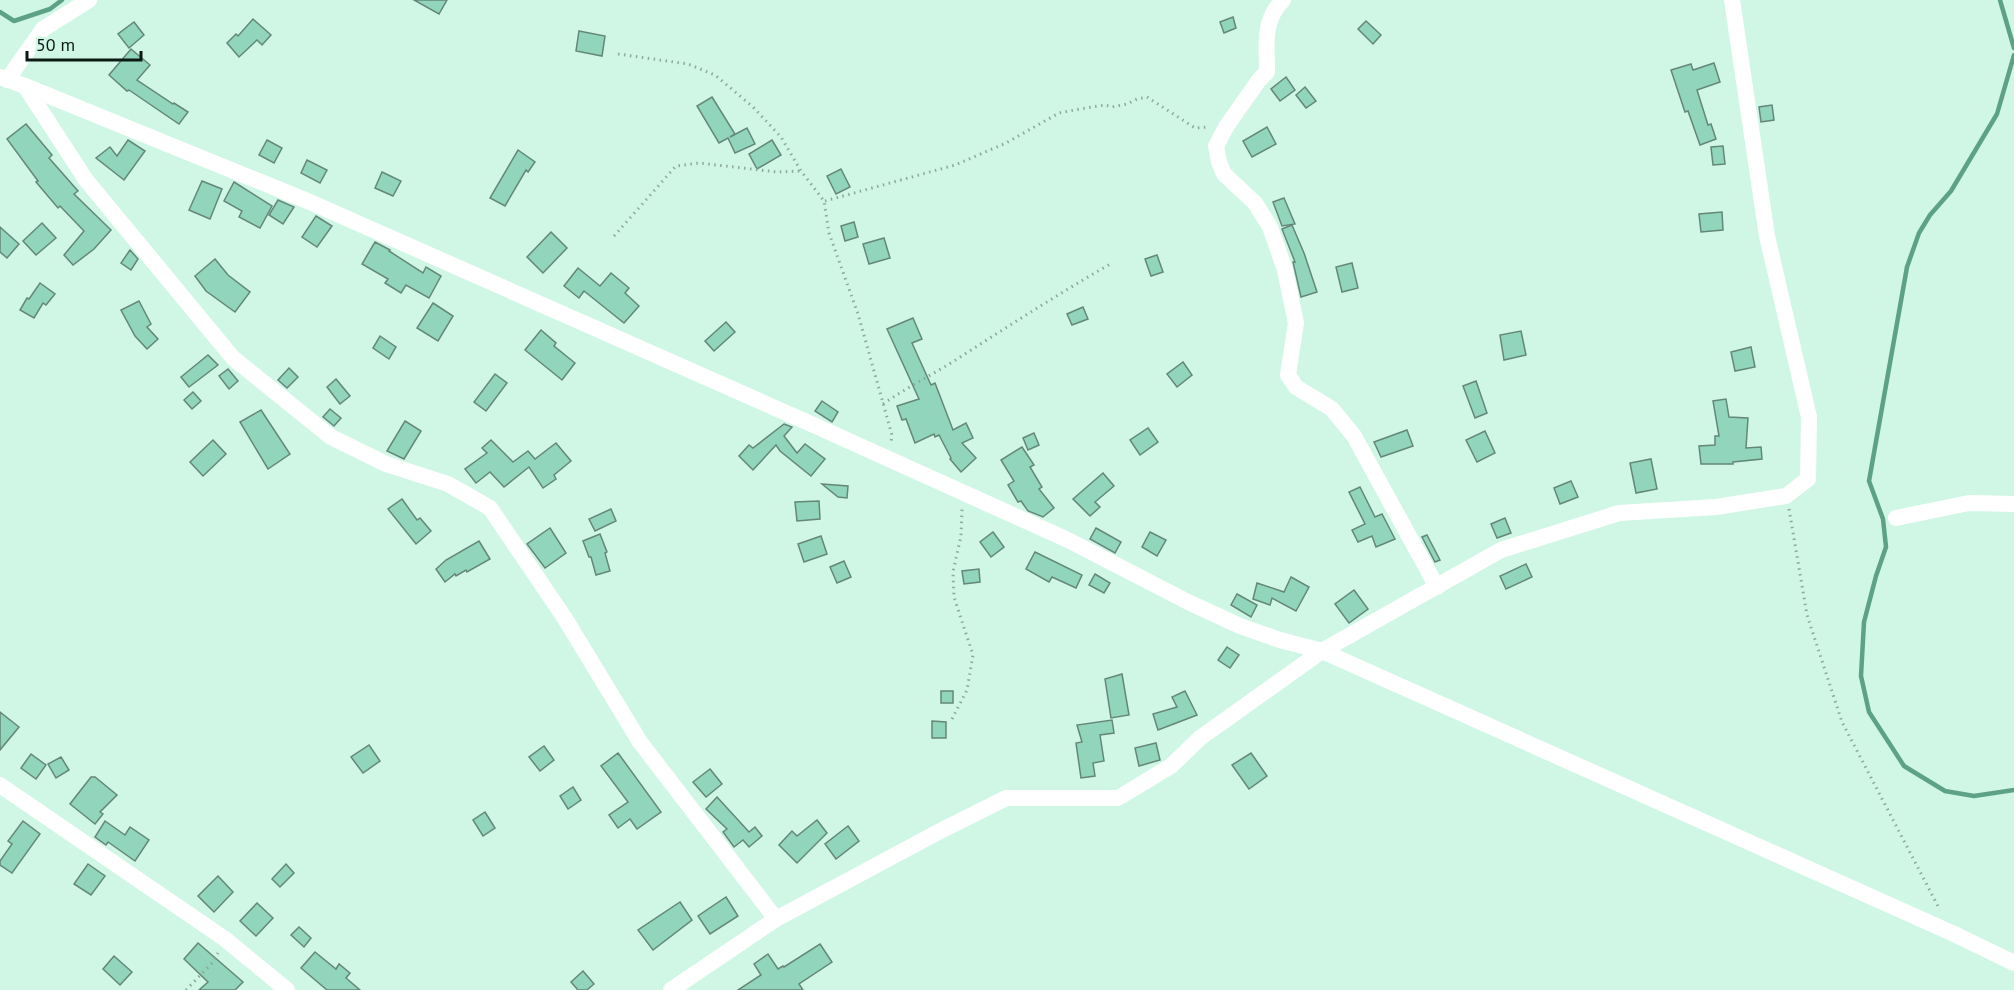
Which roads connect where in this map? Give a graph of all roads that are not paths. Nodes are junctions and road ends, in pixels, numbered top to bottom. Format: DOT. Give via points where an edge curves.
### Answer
graph roads {
  1 [pos="89,0"];
  2 [pos="1283,0"];
  3 [pos="1732,0"];
  4 [pos="3,79"];
  5 [pos="25,86"];
  6 [pos="2014,504"];
  7 [pos="1896,518"];
  8 [pos="1437,587"];
  9 [pos="1322,651"];
  10 [pos="0,785"];
  11 [pos="776,919"];
  12 [pos="2014,963"];
  13 [pos="287,990"];
  14 [pos="671,990"];
  1 -- 4 [label="street" via="43,29"];
  2 -- 8 [label="street" via="1267,25 1267,72 1226,127 1216,146 1218,162 1224,174 1255,202 1270,227 1285,270 1296,323 1288,375 1296,387 1332,409 1354,436"];
  3 -- 8 [label="street" via="1767,236 1809,417 1808,479 1786,496 1716,507 1619,513 1501,550"];
  4 -- 5 [label="street"];
  5 -- 9 [label="street" via="310,202 889,459 1068,540 1240,626"];
  5 -- 11 [label="street" via="86,180 233,358 331,437 386,464 448,484 490,508 564,617 640,742"];
  6 -- 7 [label="street" via="1970,503"];
  8 -- 9 [label="street"];
  9 -- 11 [label="street" via="1200,738 1171,766 1118,798 1006,798"];
  9 -- 12 [label="street"];
  10 -- 13 [label="street" via="225,939"];
  11 -- 14 [label="street"];
}
